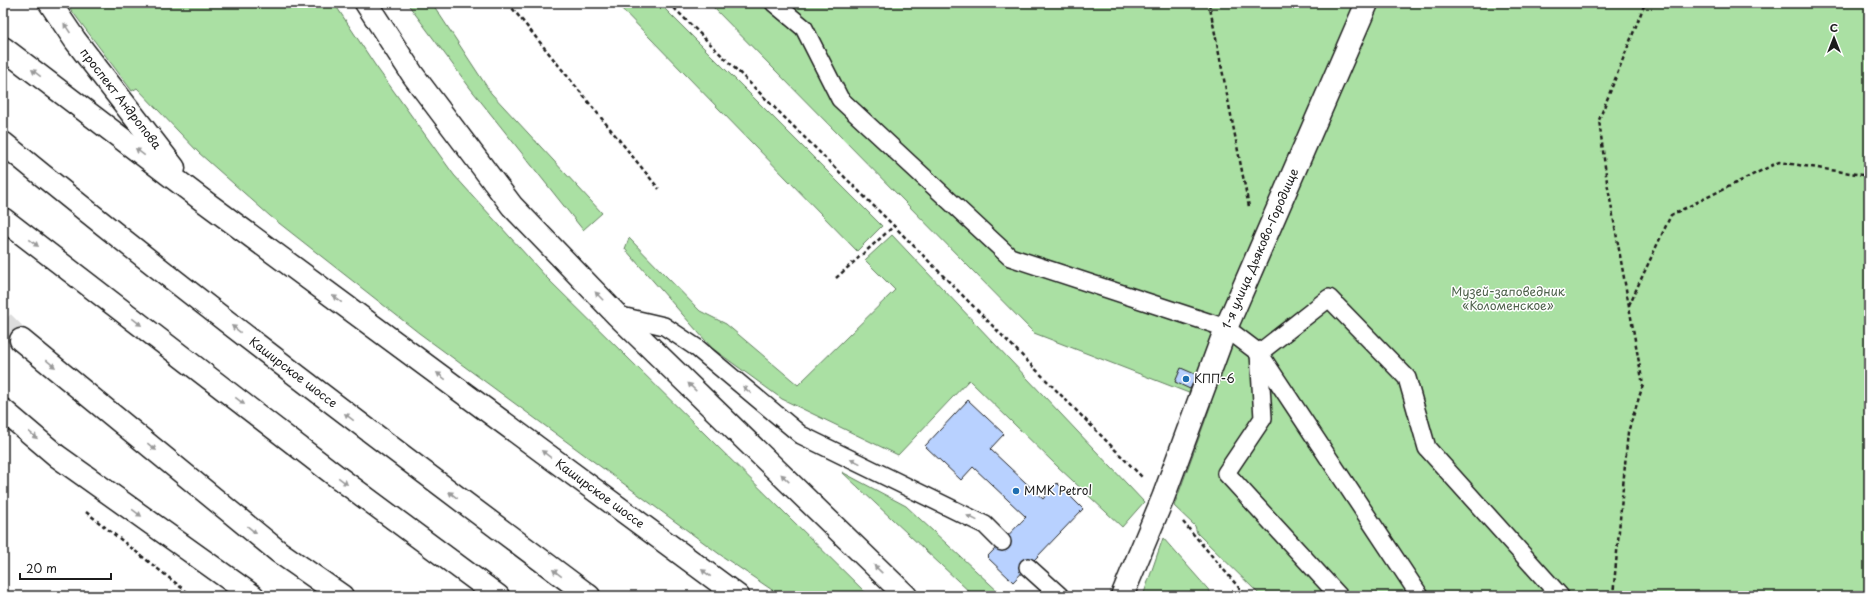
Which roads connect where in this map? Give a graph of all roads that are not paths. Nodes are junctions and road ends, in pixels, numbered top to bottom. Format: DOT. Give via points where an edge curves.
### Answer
graph roads {
  1 [pos="50,3"];
  2 [pos="366,3"];
  3 [pos="774,3"];
  4 [pos="1367,3"];
  5 [pos="3,48"];
  6 [pos="3,144"];
  7 [pos="193,192"];
  8 [pos="3,219"];
  9 [pos="617,315"];
  10 [pos="1226,328"];
  11 [pos="21,340"];
  12 [pos="1259,353"];
  13 [pos="3,410"];
  14 [pos="1002,542"];
  15 [pos="1028,567"];
  16 [pos="253,596"];
  17 [pos="342,596"];
  18 [pos="498,596"];
  19 [pos="589,596"];
  20 [pos="738,596"];
  21 [pos="906,596"];
  22 [pos="1060,596"];
  23 [pos="1122,596"];
  24 [pos="1340,596"];
  25 [pos="1420,596"];
  26 [pos="1560,596"];
  7 -- 1 [label="main road, проспект Андропова, one-way"];
  9 -- 2 [label="main road, one-way" via="512,206 414,75"];
  3 -- 10 [label="lane" via="804,28 840,99 1010,257"];
  4 -- 10 [label="main road, 1-я улица Дьяково-Городище"];
  7 -- 5 [label="main road, Каширское шоссе, one-way"];
  19 -- 6 [label="main road, Каширское шоссе, one-way" via="343,412"];
  20 -- 7 [label="main road, Каширское шоссе, one-way"];
  8 -- 18 [label="main road, one-way" via="335,475"];
  14 -- 9 [label="lane, one-way" via="985,525 801,435 697,348 664,326"];
  21 -- 9 [label="main road, one-way"];
  10 -- 12 [label="lane"];
  10 -- 23 [label="main road, 1-я улица Дьяково-Городище" via="1163,498"];
  11 -- 17 [label="main road, one-way" via="279,552"];
  12 -- 24 [label="lane" via="1263,418 1226,473"];
  12 -- 25 [label="lane"];
  12 -- 26 [label="lane" via="1329,298 1407,378 1427,448"];
  13 -- 16 [label="main road, one-way" via="57,456"];
  15 -- 22 [label="lane"];
}
